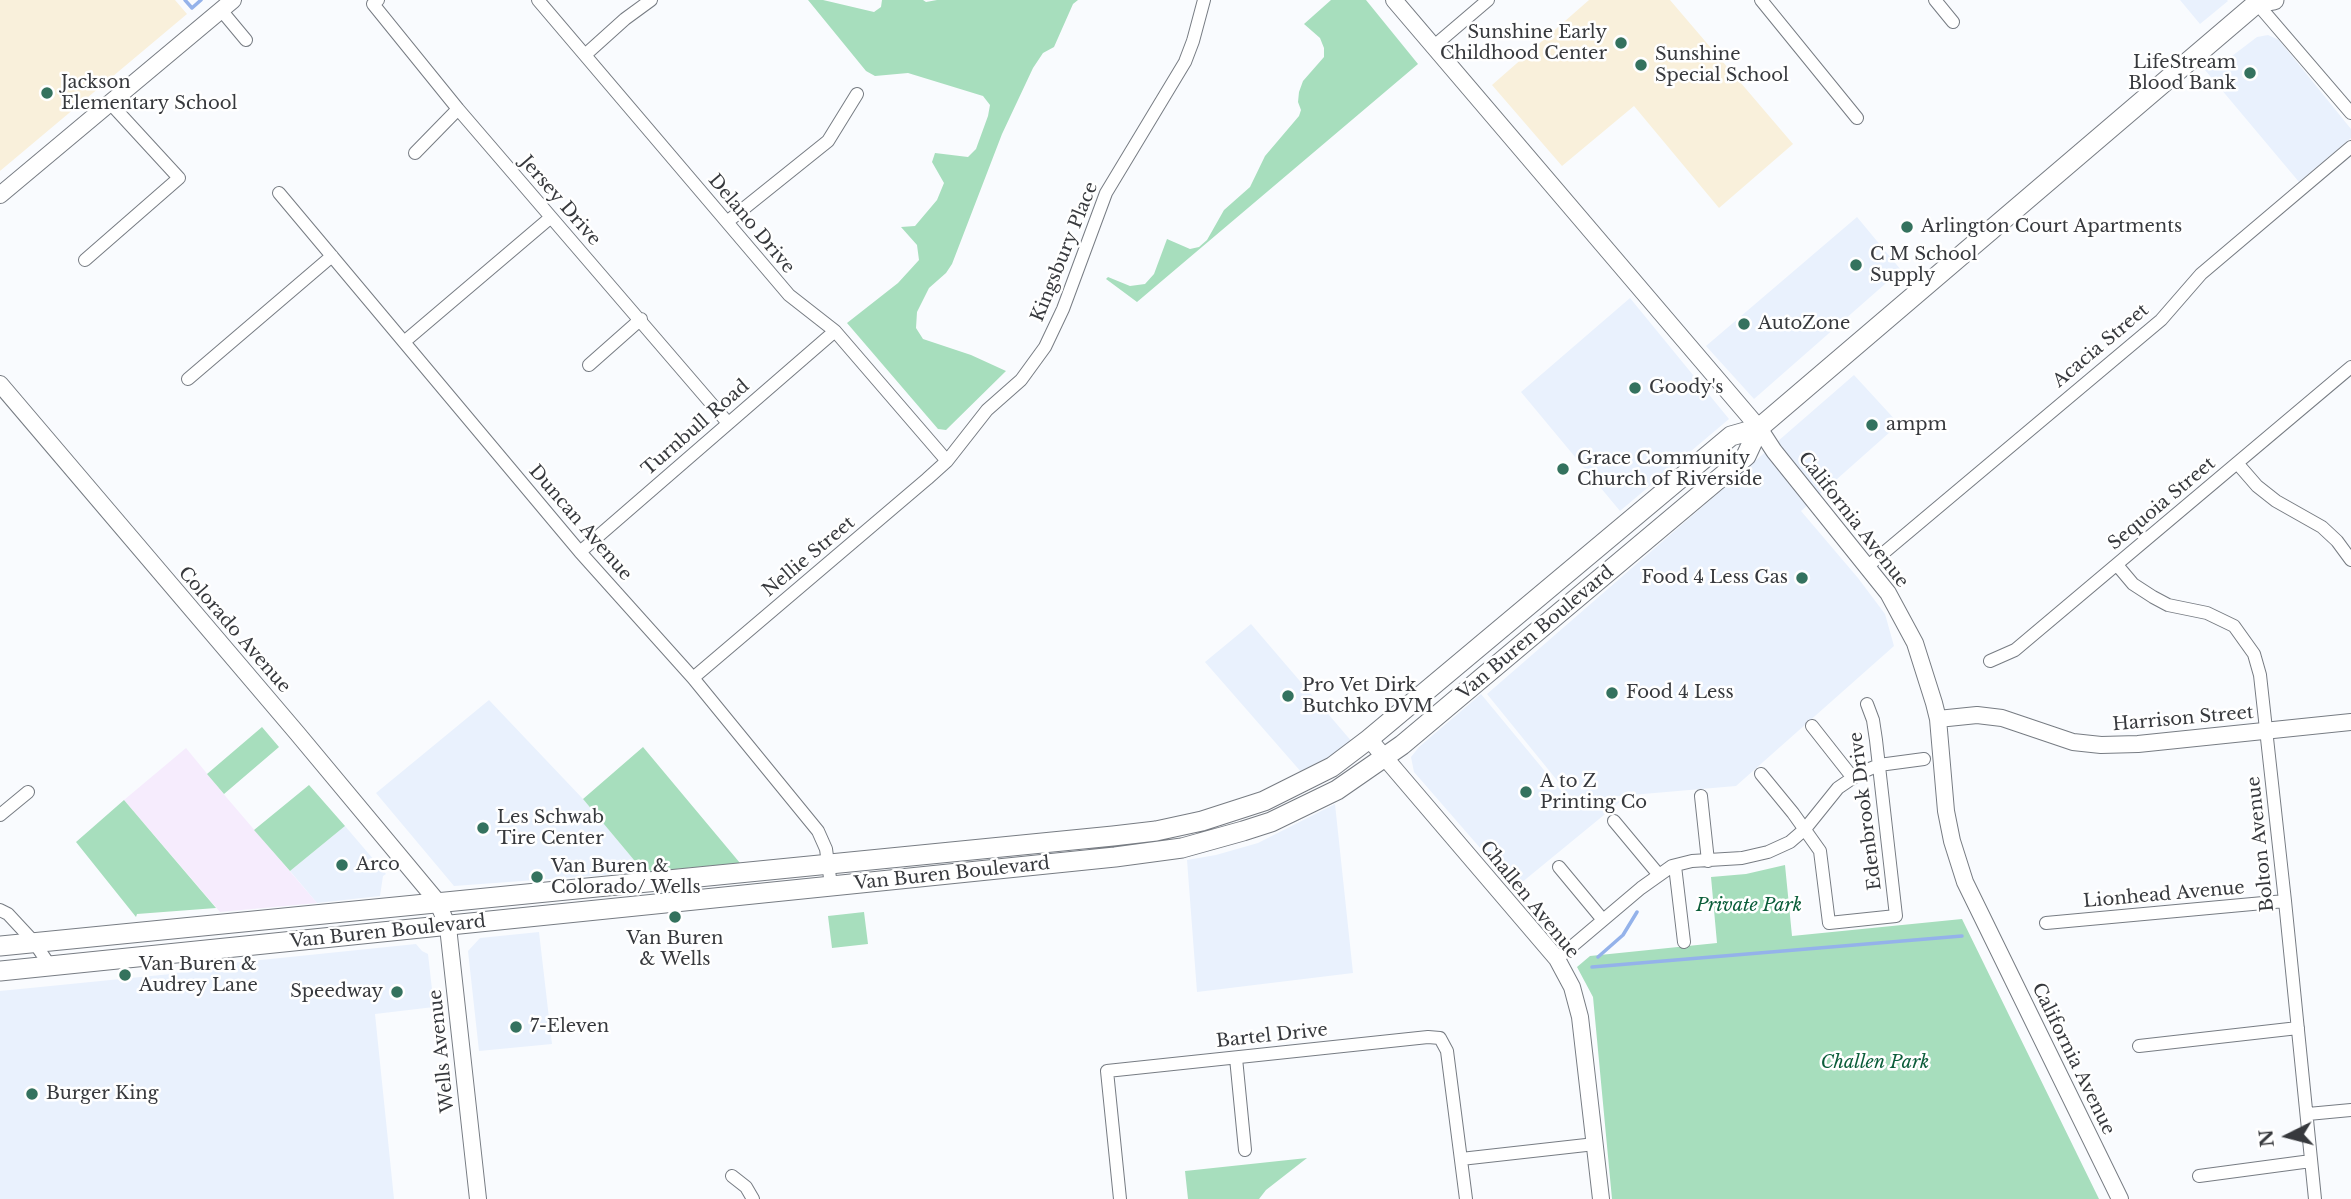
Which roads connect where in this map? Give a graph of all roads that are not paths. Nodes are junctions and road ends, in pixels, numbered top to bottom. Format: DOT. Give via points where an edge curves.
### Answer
graph roads {
  1 [pos="378,0"];
  2 [pos="538,0"];
  3 [pos="651,0"];
  4 [pos="1204,0"];
  5 [pos="1394,0"];
  6 [pos="1488,0"];
  7 [pos="1761,0"];
  8 [pos="1935,0"];
  9 [pos="2261,1"];
  10 [pos="227,5"];
  11 [pos="1953,22"];
  12 [pos="246,40"];
  13 [pos="1434,46"];
  14 [pos="585,55"];
  15 [pos="857,94"];
  16 [pos="110,103"];
  17 [pos="458,109"];
  18 [pos="2351,113"];
  19 [pos="1857,118"];
  20 [pos="2351,147"];
  21 [pos="415,153"];
  22 [pos="279,193"];
  23 [pos="0,195"];
  24 [pos="550,218"];
  25 [pos="727,222"];
  26 [pos="332,256"];
  27 [pos="86,260"];
  28 [pos="640,319"];
  29 [pos="835,331"];
  30 [pos="404,342"];
  31 [pos="589,365"];
  32 [pos="2351,367"];
  33 [pos="188,379"];
  34 [pos="0,384"];
  35 [pos="728,423"];
  36 [pos="1759,428"];
  37 [pos="947,461"];
  38 [pos="2237,463"];
  39 [pos="580,552"];
  40 [pos="2351,560"];
  41 [pos="2117,565"];
  42 [pos="1868,566"];
  43 [pos="1990,661"];
  44 [pos="693,678"];
  45 [pos="1867,704"];
  46 [pos="1938,719"];
  47 [pos="2351,722"];
  48 [pos="1812,726"];
  49 [pos="2266,732"];
  50 [pos="1369,739"];
  51 [pos="1385,758"];
  52 [pos="1924,759"];
  53 [pos="1879,765"];
  54 [pos="1319,774"];
  55 [pos="1760,774"];
  56 [pos="1853,778"];
  57 [pos="28,792"];
  58 [pos="1701,796"];
  59 [pos="0,815"];
  60 [pos="1614,821"];
  61 [pos="1261,825"];
  62 [pos="1165,829"];
  63 [pos="1805,830"];
  64 [pos="1089,860"];
  65 [pos="1708,861"];
  66 [pos="828,864"];
  67 [pos="1675,866"];
  68 [pos="1559,867"];
  69 [pos="1659,875"];
  70 [pos="831,886"];
  71 [pos="437,901"];
  72 [pos="2285,901"];
  73 [pos="0,910"];
  74 [pos="337,912"];
  75 [pos="1603,920"];
  76 [pos="2046,923"];
  77 [pos="448,926"];
  78 [pos="34,942"];
  79 [pos="1684,943"];
  80 [pos="0,946"];
  81 [pos="195,952"];
  82 [pos="1557,959"];
  83 [pos="50,966"];
  84 [pos="0,971"];
  85 [pos="2298,1028"];
  86 [pos="2139,1046"];
  87 [pos="1236,1058"];
  88 [pos="2351,1110"];
  89 [pos="2308,1114"];
  90 [pos="1595,1144"];
  91 [pos="1245,1150"];
  92 [pos="1461,1159"];
  93 [pos="2311,1161"];
  94 [pos="732,1176"];
  95 [pos="2199,1176"];
  96 [pos="478,1199"];
  97 [pos="753,1199"];
  98 [pos="1120,1199"];
  99 [pos="1466,1199"];
  100 [pos="1601,1199"];
  101 [pos="2120,1199"];
  102 [pos="2315,1199"];
  1 -- 17 [label="street, Jersey Drive" via="373,4"];
  2 -- 14 [label="street, Delano Drive"];
  3 -- 14 [label="street"];
  4 -- 37 [label="street, Kingsbury Place" via="1185,62 1106,193 1045,347"];
  5 -- 13 [label="main road, California Avenue"];
  6 -- 13 [label="street"];
  7 -- 19 [label="street"];
  8 -- 11 [label="street"];
  9 -- 18 [label="street"];
  9 -- 36 [label="main road, Van Buren Boulevard"];
  10 -- 12 [label="street"];
  10 -- 16 [label="main road"];
  13 -- 36 [label="main road, California Avenue"];
  14 -- 25 [label="street, Delano Drive"];
  15 -- 25 [label="street" via="828,141"];
  16 -- 23 [label="main road"];
  16 -- 27 [label="street" via="179,178"];
  17 -- 21 [label="street"];
  17 -- 24 [label="street, Jersey Drive"];
  20 -- 42 [label="street, Acacia Street" via="2201,274 2161,320"];
  22 -- 26 [label="street, Duncan Avenue"];
  24 -- 28 [label="street, Jersey Drive"];
  24 -- 30 [label="street"];
  25 -- 29 [label="street, Delano Drive" via="789,295"];
  26 -- 30 [label="street, Duncan Avenue"];
  26 -- 33 [label="street"];
  28 -- 31 [label="street"];
  28 -- 35 [label="street, Jersey Drive"];
  29 -- 35 [label="street, Turnbull Road"];
  29 -- 37 [label="street, Delano Drive"];
  30 -- 39 [label="street, Duncan Avenue"];
  32 -- 38 [label="street, Sequoia Street"];
  34 -- 71 [label="main road, Colorado Avenue"];
  35 -- 39 [label="street, Turnbull Road"];
  36 -- 42 [label="main road, California Avenue"];
  36 -- 50 [label="main road, Van Buren Boulevard" via="1731,436"];
  36 -- 51 [label="main road, Van Buren Boulevard" via="1749,454"];
  37 -- 44 [label="street, Nellie Street"];
  38 -- 40 [label="street" via="2276,501 2322,527"];
  38 -- 41 [label="street, Sequoia Street"];
  39 -- 44 [label="street, Duncan Avenue"];
  41 -- 43 [label="street, Sequoia Street" via="2015,650"];
  41 -- 49 [label="street, Bolton Avenue" via="2133,584 2153,597 2207,613 2239,631 2260,674"];
  42 -- 46 [label="main road, California Avenue" via="1914,643"];
  44 -- 66 [label="street, Duncan Avenue" via="818,831"];
  45 -- 53 [label="street, Edenbrook Drive"];
  46 -- 49 [label="main road, Harrison Street" via="2003,718 2073,742 2101,745"];
  46 -- 101 [label="main road, California Avenue" via="1946,811 1965,881"];
  47 -- 49 [label="main road, Harrison Street"];
  48 -- 56 [label="street"];
  49 -- 72 [label="street, Bolton Avenue"];
  50 -- 51 [label="main road, Challen Avenue"];
  50 -- 54 [label="main road, Van Buren Boulevard"];
  51 -- 61 [label="main road, Van Buren Boulevard" via="1337,790"];
  51 -- 82 [label="main road, Challen Avenue"];
  52 -- 53 [label="street"];
  53 -- 56 [label="street"];
  53 -- 63 [label="street, Edenbrook Drive" via="1896,916 1829,923 1820,850"];
  54 -- 61 [label="main road" via="1307,789 1266,809 1260,816"];
  54 -- 62 [label="main road, Van Buren Boulevard" via="1237,811"];
  55 -- 63 [label="street"];
  56 -- 63 [label="street" via="1838,788"];
  57 -- 59 [label="street"];
  58 -- 65 [label="street"];
  60 -- 69 [label="street"];
  61 -- 64 [label="main road, Van Buren Boulevard" via="1182,848"];
  62 -- 64 [label="main road" via="1147,840 1092,850"];
  62 -- 66 [label="main road, Van Buren Boulevard"];
  63 -- 65 [label="street" via="1768,852"];
  64 -- 70 [label="main road, Van Buren Boulevard"];
  65 -- 67 [label="street"];
  66 -- 70 [label="street, Duncan Avenue"];
  66 -- 71 [label="main road, Van Buren Boulevard"];
  67 -- 69 [label="street"];
  67 -- 79 [label="street"];
  68 -- 75 [label="street"];
  69 -- 75 [label="street"];
  70 -- 77 [label="main road, Van Buren Boulevard"];
  71 -- 74 [label="main road, Van Buren Boulevard"];
  71 -- 77 [label="main road, Wells Avenue"];
  72 -- 76 [label="street, Lionhead Avenue"];
  72 -- 85 [label="street, Bolton Avenue"];
  73 -- 78 [label="street"];
  74 -- 78 [label="main road, Van Buren Boulevard"];
  74 -- 81 [label="main road" via="308,928 218,937 205,941"];
  75 -- 82 [label="street"];
  77 -- 81 [label="main road, Van Buren Boulevard"];
  77 -- 96 [label="main road, Wells Avenue"];
  78 -- 80 [label="main road, Van Buren Boulevard"];
  78 -- 83 [label="street"];
  81 -- 83 [label="main road, Van Buren Boulevard"];
  82 -- 90 [label="main road, Challen Avenue" via="1572,987 1580,1017"];
  83 -- 84 [label="main road, Van Buren Boulevard"];
  85 -- 86 [label="street"];
  85 -- 89 [label="street, Bolton Avenue"];
  87 -- 91 [label="street"];
  87 -- 92 [label="street, Bartel Drive" via="1440,1038 1447,1051"];
  87 -- 98 [label="street, Bartel Drive" via="1107,1071"];
  88 -- 89 [label="street"];
  89 -- 93 [label="street, Bolton Avenue"];
  90 -- 92 [label="street"];
  90 -- 100 [label="main road, Challen Avenue"];
  92 -- 99 [label="street"];
  93 -- 95 [label="street"];
  93 -- 102 [label="street, Bolton Avenue"];
  94 -- 97 [label="street"];
}
